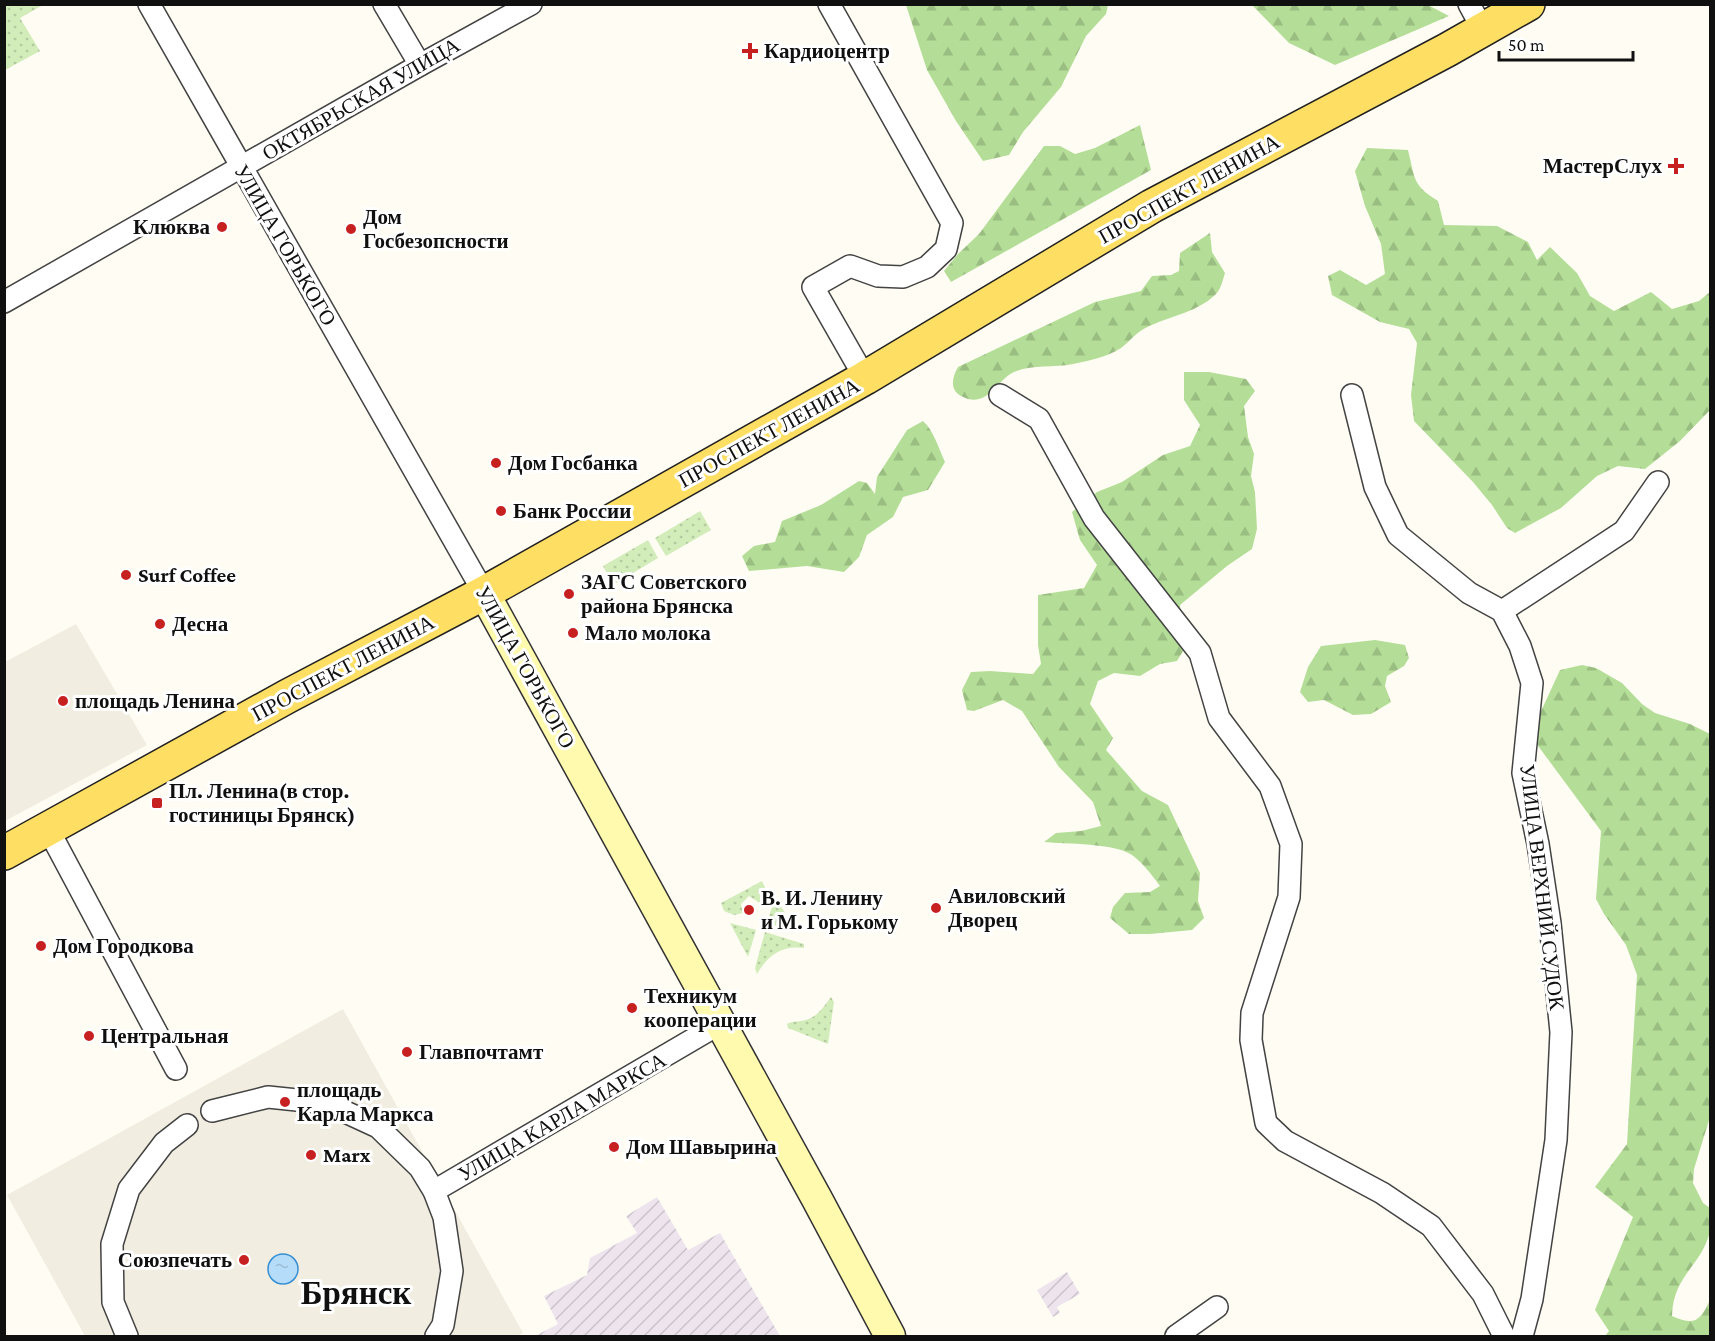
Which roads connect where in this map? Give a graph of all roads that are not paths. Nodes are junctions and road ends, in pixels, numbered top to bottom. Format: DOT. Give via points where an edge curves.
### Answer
graph roads {
  1 [pos="149,4"];
  2 [pos="384,4"];
  3 [pos="531,4"];
  4 [pos="828,4"];
  5 [pos="1528,4"];
  6 [pos="1476,17"];
  7 [pos="420,65"];
  8 [pos="241,168"];
  9 [pos="4,302"];
  10 [pos="865,378"];
  11 [pos="1000,395"];
  12 [pos="1352,395"];
  13 [pos="1658,482"];
  14 [pos="484,593"];
  15 [pos="1502,610"];
  16 [pos="48,829"];
  17 [pos="4,853"];
  18 [pos="721,1023"];
  19 [pos="176,1069"];
  20 [pos="212,1111"];
  21 [pos="187,1125"];
  22 [pos="434,1191"];
  23 [pos="1217,1306"];
  24 [pos="127,1336"];
  25 [pos="436,1336"];
  26 [pos="890,1336"];
  27 [pos="1176,1336"];
  28 [pos="1504,1336"];
  29 [pos="1522,1336"];
  1 -- 8 [label="street, УЛИЦА ГОРЬКОГО"];
  2 -- 7 [label="street"];
  3 -- 7 [label="street, ОКТЯБРЬСКАЯ УЛИЦА"];
  4 -- 10 [label="street" via="952,223 946,249 927,267 903,277 878,276 850,267 813,287"];
  5 -- 6 [label="main road, ПРОСПЕКТ ЛЕНИНА"];
  6 -- 10 [label="main road, ПРОСПЕКТ ЛЕНИНА"];
  7 -- 8 [label="street, ОКТЯБРЬСКАЯ УЛИЦА"];
  8 -- 9 [label="street, ОКТЯБРЬСКАЯ УЛИЦА"];
  8 -- 14 [label="street, УЛИЦА ГОРЬКОГО"];
  10 -- 14 [label="main road, ПРОСПЕКТ ЛЕНИНА"];
  11 -- 28 [label="street" via="1040,419 1094,518 1200,652 1219,718 1270,786 1291,844 1289,897 1252,1013 1251,1040 1266,1123 1285,1141 1382,1193 1431,1226 1483,1294"];
  12 -- 15 [label="street" via="1375,487 1398,535 1469,593"];
  13 -- 15 [label="street" via="1624,531"];
  14 -- 16 [label="main road, ПРОСПЕКТ ЛЕНИНА"];
  14 -- 18 [label="street, УЛИЦА ГОРЬКОГО"];
  15 -- 29 [label="street, УЛИЦА ВЕРХНИЙ СУДОК" via="1532,683 1523,773 1550,923 1561,1032 1556,1140 1532,1299"];
  16 -- 17 [label="main road, ПРОСПЕКТ ЛЕНИНА"];
  16 -- 19 [label="street"];
  18 -- 22 [label="street, УЛИЦА КАРЛА МАРКСА"];
  18 -- 26 [label="street, УЛИЦА ГОРЬКОГО"];
  20 -- 22 [label="street, УЛИЦА КАРЛА МАРКСА" via="268,1097 326,1103 378,1127 420,1168"];
  21 -- 24 [label="street" via="164,1143 129,1189 111,1244 113,1302"];
  22 -- 25 [label="street, УЛИЦА КАРЛА МАРКСА" via="444,1217 452,1271 443,1325"];
  23 -- 27 [label="street"];
}
